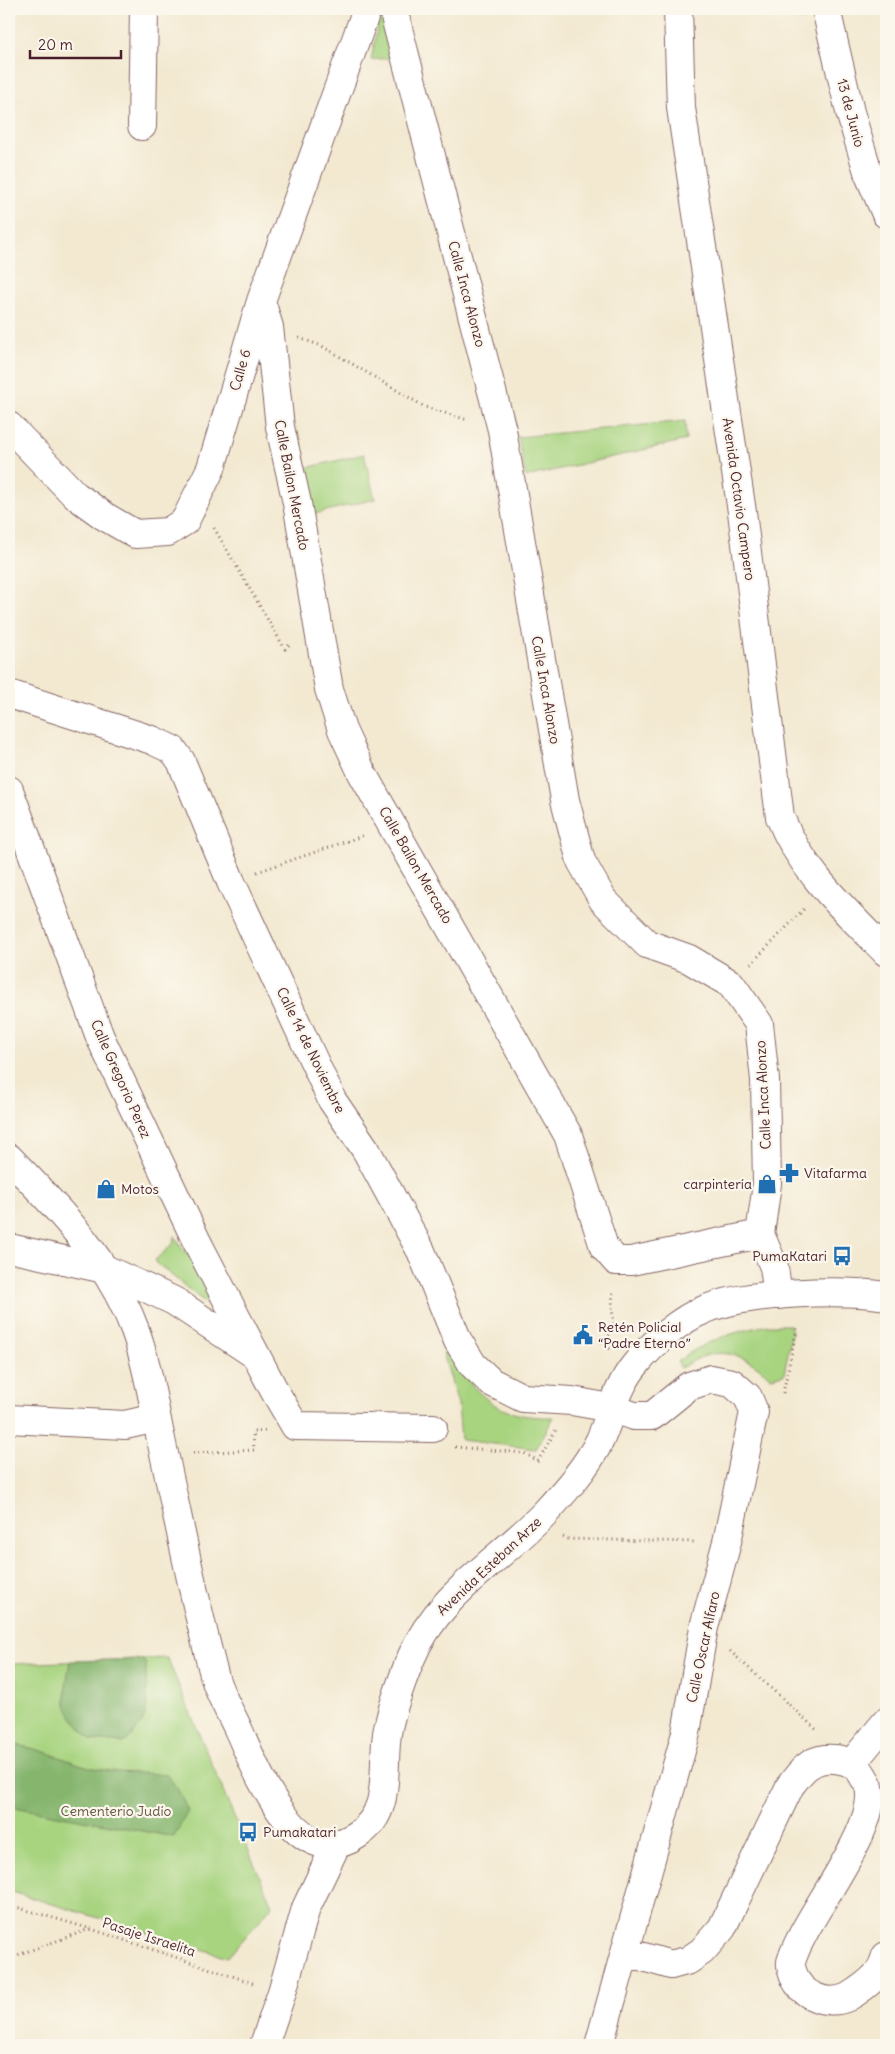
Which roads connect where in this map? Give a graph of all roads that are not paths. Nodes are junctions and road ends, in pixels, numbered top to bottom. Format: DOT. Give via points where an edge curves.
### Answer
graph roads {
  1 [pos="144,9"];
  2 [pos="367,9"];
  3 [pos="393,9"];
  4 [pos="678,9"];
  5 [pos="826,9"];
  6 [pos="142,126"];
  7 [pos="886,214"];
  8 [pos="261,301"];
  9 [pos="9,426"];
  10 [pos="9,694"];
  11 [pos="9,790"];
  12 [pos="886,952"];
  13 [pos="9,1158"];
  14 [pos="760,1234"];
  15 [pos="9,1248"];
  16 [pos="105,1269"];
  17 [pos="778,1295"];
  18 [pos="886,1296"];
  19 [pos="258,1357"];
  20 [pos="611,1408"];
  21 [pos="156,1418"];
  22 [pos="9,1419"];
  23 [pos="440,1437"];
  24 [pos="886,1722"];
  25 [pos="852,1763"];
  26 [pos="336,1845"];
  27 [pos="626,1952"];
  28 [pos="886,1956"];
  29 [pos="264,2045"];
  30 [pos="599,2045"];
  1 -- 6 [label="street"];
  2 -- 8 [label="street, Calle 6"];
  3 -- 14 [label="street, Calle Inca Alonzo" via="502,430 565,800 581,861 603,900 647,944 689,959 731,984 759,1024 765,1080 766,1184"];
  4 -- 12 [label="street, Avenida Octavio Campero" via="681,108 742,512 780,817 800,858 824,888"];
  5 -- 7 [label="street, 13 de Junio" via="850,112 869,175"];
  8 -- 9 [label="street, Calle 6" via="211,468 185,521 168,532 135,534 104,516 75,495"];
  8 -- 14 [label="street, Calle Bailon Mercado" via="269,326 280,427 297,503 329,690 342,730 362,772 568,1135 604,1247 616,1261 631,1261"];
  10 -- 20 [label="street, Calle 14 de Noviembre" via="152,740 173,750 181,761 231,882 332,1100 366,1150 421,1251 458,1341 473,1365 491,1382 523,1398 572,1401"];
  11 -- 19 [label="street, Calle Gregorio Perez" via="100,1037 197,1242"];
  13 -- 16 [label="street" via="59,1209"];
  14 -- 17 [label="street, Calle Inca Alonzo" via="774,1267"];
  15 -- 16 [label="street"];
  16 -- 19 [label="street" via="174,1301"];
  16 -- 21 [label="street" via="136,1331"];
  17 -- 18 [label="street, Avenida Esteban Arze" via="864,1293"];
  17 -- 20 [label="street, Avenida Esteban Arze" via="707,1308 682,1322 634,1367"];
  19 -- 23 [label="street, Calle Gregorio Perez" via="295,1426"];
  20 -- 26 [label="street, Avenida Esteban Arze" via="599,1443 575,1479 542,1516 460,1589 430,1622 413,1654 387,1731 385,1789 375,1817 359,1835"];
  20 -- 27 [label="street, Calle Oscar Alfaro" via="634,1416 652,1416 689,1386 711,1379 732,1383 748,1397 754,1412 727,1542 704,1627 686,1733"];
  21 -- 22 [label="street" via="125,1425"];
  21 -- 26 [label="street" via="216,1682 266,1791 285,1819 309,1839"];
  24 -- 25 [label="street"];
  25 -- 27 [label="street" via="833,1758 818,1760 804,1768 790,1786 722,1928 702,1951 689,1960 671,1965"];
  25 -- 28 [label="street" via="869,1787 868,1813 790,1964 795,1982 811,1997 829,2000 847,1997 878,1974"];
  26 -- 29 [label="street" via="306,1908"];
  27 -- 30 [label="street, Calle Oscar Alfaro"];
}
